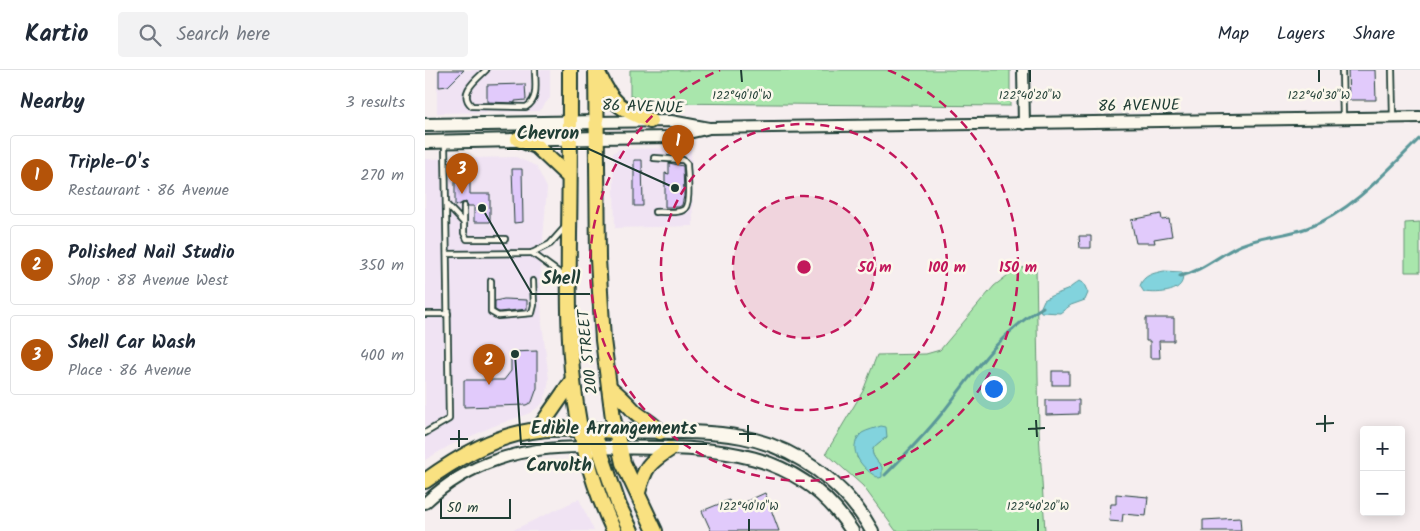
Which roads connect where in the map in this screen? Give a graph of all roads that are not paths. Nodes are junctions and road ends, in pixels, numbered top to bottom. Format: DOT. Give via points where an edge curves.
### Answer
graph roads {
  1 [pos="486,70"];
  2 [pos="535,70"];
  3 [pos="570,70"];
  4 [pos="596,70"];
  5 [pos="1023,70"];
  6 [pos="1342,70"];
  7 [pos="1392,70"];
  8 [pos="1393,117"];
  9 [pos="1420,117"];
  10 [pos="1343,118"];
  11 [pos="650,121"];
  12 [pos="570,122"];
  13 [pos="597,122"];
  14 [pos="1024,124"];
  15 [pos="425,125"];
  16 [pos="709,128"];
  17 [pos="569,138"];
  18 [pos="597,138"];
  19 [pos="518,139"];
  20 [pos="425,142"];
  21 [pos="445,142"];
  22 [pos="654,158"];
  23 [pos="463,168"];
  24 [pos="569,177"];
  25 [pos="463,182"];
  26 [pos="447,205"];
  27 [pos="464,206"];
  28 [pos="655,212"];
  29 [pos="569,222"];
  30 [pos="464,224"];
  31 [pos="505,239"];
  32 [pos="532,253"];
  33 [pos="447,254"];
  34 [pos="569,280"];
  35 [pos="491,281"];
  36 [pos="533,281"];
  37 [pos="425,314"];
  38 [pos="448,314"];
  39 [pos="573,381"];
  40 [pos="609,387"];
  41 [pos="586,429"];
  42 [pos="538,430"];
  43 [pos="615,431"];
  44 [pos="660,432"];
  45 [pos="425,433"];
  46 [pos="583,446"];
  47 [pos="619,446"];
  48 [pos="598,447"];
  49 [pos="670,449"];
  50 [pos="425,481"];
  51 [pos="638,492"];
  52 [pos="425,503"];
  53 [pos="614,531"];
  54 [pos="631,531"];
  55 [pos="655,531"];
  56 [pos="853,531"];
  57 [pos="872,531"];
  1 -- 2 [label="lane" via="467,91 467,99 472,106 530,105 535,94"];
  3 -- 12 [label="main road, 200 STREET"];
  4 -- 11 [label="main road" via="607,94 619,108"];
  4 -- 13 [label="main road, 200 STREET"];
  5 -- 14 [label="street"];
  6 -- 10 [label="lane"];
  7 -- 8 [label="lane"];
  8 -- 9 [label="street, 86 AVENUE"];
  8 -- 10 [label="street, 86 AVENUE"];
  10 -- 14 [label="street, 86 AVENUE"];
  11 -- 13 [label="street, 86 AVENUE"];
  11 -- 16 [label="street, 86 AVENUE"];
  12 -- 13 [label="main road, 86 AVENUE"];
  12 -- 15 [label="main road, 86 AVENUE"];
  12 -- 17 [label="main road, 200 STREET"];
  13 -- 18 [label="main road, 200 STREET"];
  14 -- 16 [label="street, 86 AVENUE"];
  16 -- 18 [label="street, 86 AVENUE" via="671,137"];
  17 -- 18 [label="main road, 86 AVENUE"];
  17 -- 19 [label="main road, 86 AVENUE"];
  17 -- 24 [label="main road, 200 STREET"];
  18 -- 40 [label="main road, 200 STREET" via="598,259"];
  19 -- 21 [label="main road, 86 AVENUE"];
  19 -- 24 [label="main road" via="536,146"];
  20 -- 21 [label="main road, 86 AVENUE"];
  21 -- 26 [label="lane"];
  22 -- 28 [label="lane" via="683,160 687,164 688,201 681,211"];
  23 -- 25 [label="lane"];
  24 -- 29 [label="main road, 200 STREET"];
  26 -- 30 [label="lane"];
  26 -- 33 [label="lane"];
  27 -- 30 [label="lane"];
  29 -- 32 [label="lane" via="550,244"];
  29 -- 34 [label="main road, 200 STREET"];
  30 -- 31 [label="lane" via="467,239"];
  32 -- 33 [label="lane"];
  32 -- 34 [label="lane"];
  33 -- 38 [label="lane"];
  34 -- 39 [label="main road, 200 STREET"];
  35 -- 36 [label="lane" via="491,312 498,316 531,313"];
  37 -- 38 [label="lane"];
  38 -- 45 [label="lane" via="449,419"];
  39 -- 41 [label="main road, 200 STREET"];
  39 -- 42 [label="main road"];
  40 -- 43 [label="main road, 200 STREET"];
  40 -- 44 [label="main road"];
  41 -- 42 [label="main road"];
  41 -- 43 [label="main road"];
  41 -- 46 [label="main road, 200 STREET"];
  41 -- 48 [label="main road"];
  42 -- 50 [label="main road" via="477,448"];
  43 -- 44 [label="main road"];
  43 -- 47 [label="main road, 200 STREET"];
  44 -- 57 [label="main road" via="741,437 786,451 814,467 853,502"];
  46 -- 48 [label="main road"];
  46 -- 52 [label="street" via="537,449 501,457 456,478"];
  46 -- 53 [label="main road, 200 STREET"];
  47 -- 48 [label="main road"];
  47 -- 49 [label="main road"];
  47 -- 51 [label="main road, 200 STREET" via="623,463"];
  48 -- 54 [label="main road"];
  49 -- 51 [label="main road" via="643,471"];
  49 -- 56 [label="main road" via="730,451 785,470 817,491"];
  51 -- 55 [label="main road, 200 STREET"];
}
